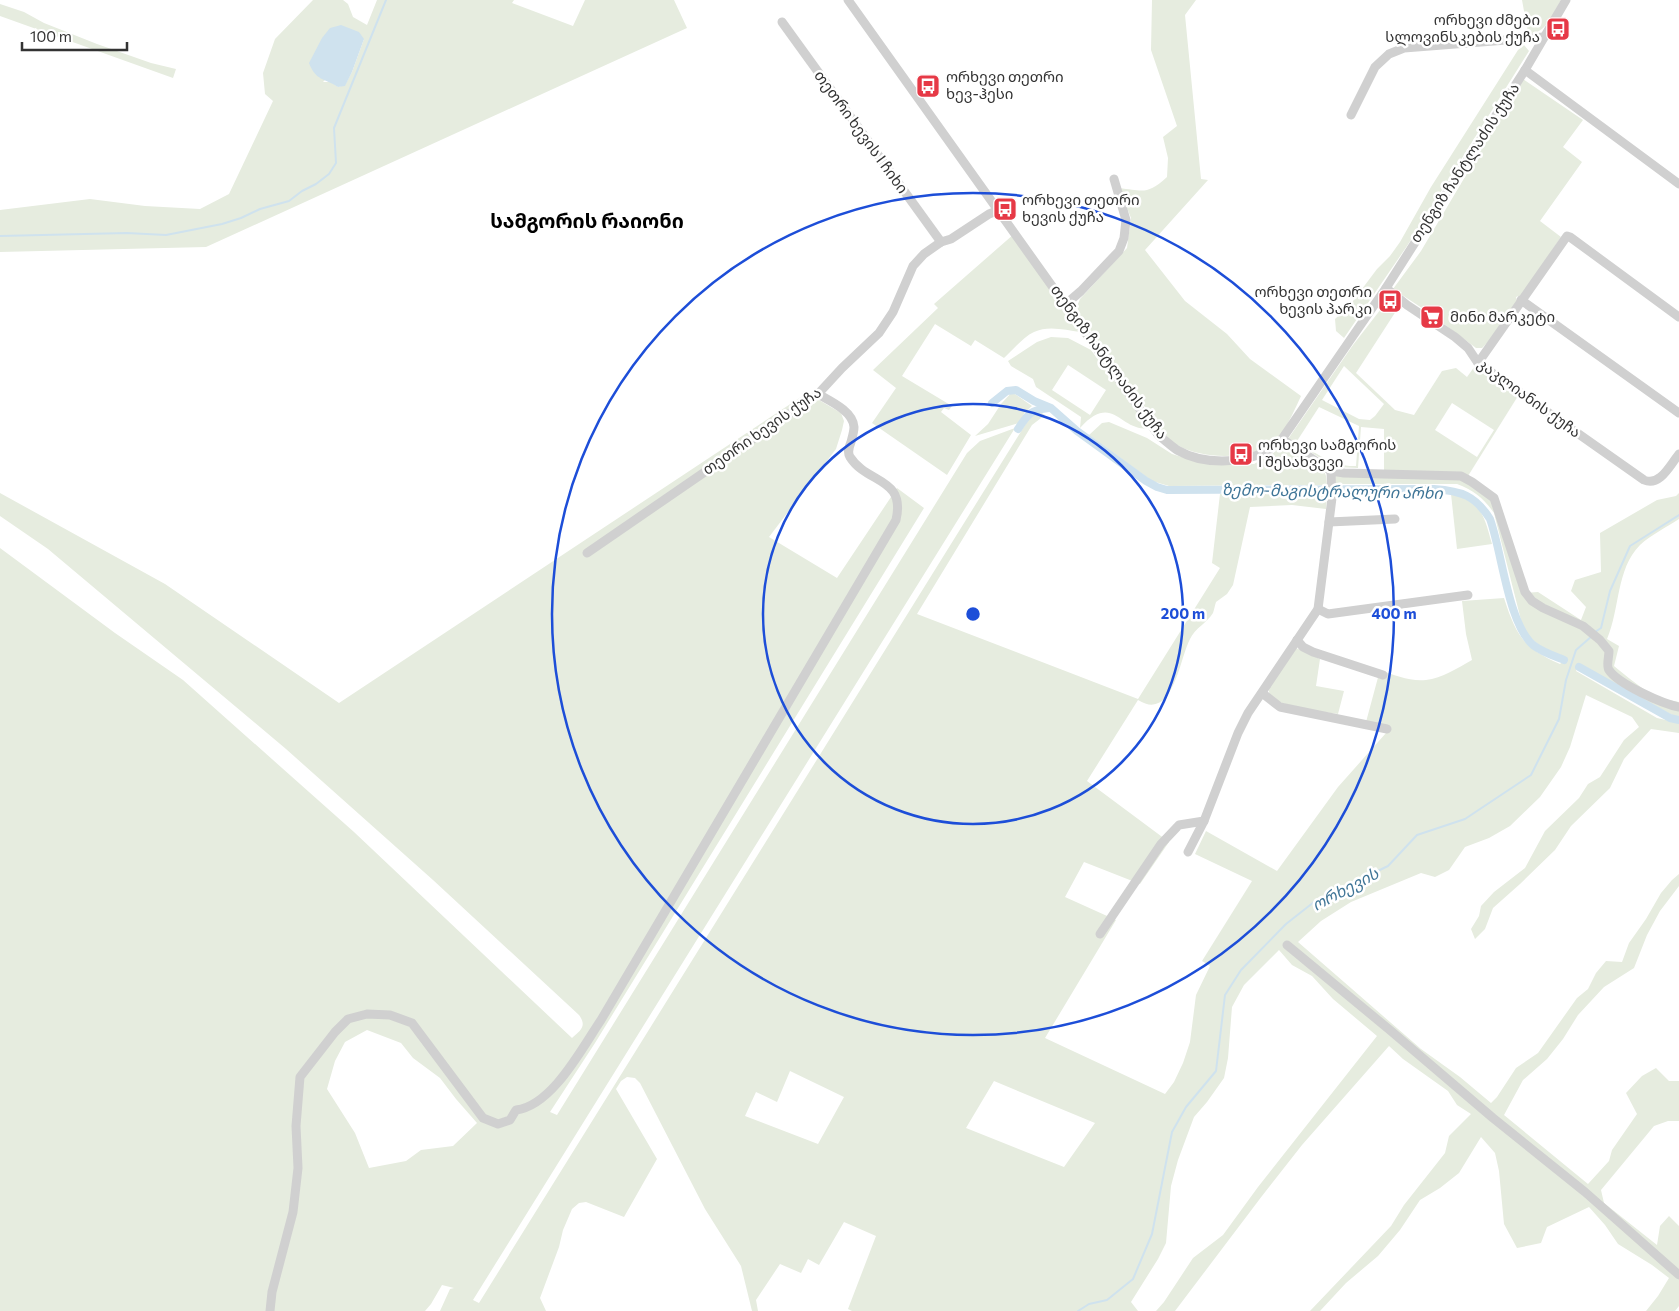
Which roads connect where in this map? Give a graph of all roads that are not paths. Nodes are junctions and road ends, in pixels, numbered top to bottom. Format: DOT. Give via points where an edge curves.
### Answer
graph roads {
  1 [pos="848,0"];
  2 [pos="1566,0"];
  3 [pos="782,22"];
  4 [pos="1544,37"];
  5 [pos="1525,70"];
  6 [pos="1351,115"];
  7 [pos="1114,179"];
  8 [pos="1679,184"];
  9 [pos="999,210"];
  10 [pos="941,242"];
  11 [pos="1386,288"];
  12 [pos="1521,300"];
  13 [pos="1066,304"];
  14 [pos="1679,317"];
  15 [pos="1478,363"];
  16 [pos="818,394"];
  17 [pos="1679,413"];
  18 [pos="1282,439"];
  19 [pos="1679,454"];
  20 [pos="1332,471"];
  21 [pos="1395,519"];
  22 [pos="1329,522"];
  23 [pos="587,553"];
  24 [pos="1468,595"];
  25 [pos="1318,609"];
  26 [pos="1297,640"];
  27 [pos="1383,675"];
  28 [pos="1262,693"];
  29 [pos="1679,707"];
  30 [pos="1387,729"];
  31 [pos="1204,821"];
  32 [pos="1188,852"];
  33 [pos="1100,934"];
  34 [pos="1287,945"];
  35 [pos="1679,1276"];
  36 [pos="270,1311"];
  1 -- 9 [label="street, თენგიზ ჩანტლაძის ქუჩა"];
  2 -- 4 [label="street, თენგიზ ჩანტლაძის ქუჩა"];
  3 -- 10 [label="street, თეთრი ხევის I ჩიხი"];
  4 -- 5 [label="street, თენგიზ ჩანტლაძის ქუჩა"];
  4 -- 6 [label="street" via="1404,48 1389,54 1375,67"];
  5 -- 8 [label="street"];
  5 -- 11 [label="street, თენგიზ ჩანტლაძის ქუჩა"];
  7 -- 13 [label="street" via="1126,220 1124,238 1119,251"];
  9 -- 10 [label="street, თეთრი ხევის ქუჩა"];
  9 -- 13 [label="street, თენგიზ ჩანტლაძის ქუჩა"];
  10 -- 16 [label="street, თეთრი ხევის ქუჩა" via="913,266 893,312 879,333"];
  11 -- 15 [label="street, კაკლიანის ქუჩა" via="1455,337"];
  11 -- 18 [label="street, თენგიზ ჩანტლაძის ქუჩა"];
  12 -- 14 [label="street" via="1566,236"];
  12 -- 15 [label="street"];
  12 -- 17 [label="street"];
  13 -- 18 [label="street, თენგიზ ჩანტლაძის ქუჩა" via="1159,436 1177,450 1195,458 1226,461 1254,456 1269,450"];
  15 -- 19 [label="street, კაკლიანის ქუჩა" via="1650,483 1662,476"];
  16 -- 23 [label="street, თეთრი ხევის ქუჩა"];
  16 -- 36 [label="street" via="852,418 854,428 849,456 891,488 899,508 896,520 601,1020 550,1092 516,1110 510,1120 498,1124 483,1118 412,1023 390,1015 368,1014 348,1020 300,1077 296,1126 298,1168 293,1212"];
  18 -- 20 [label="street"];
  20 -- 22 [label="street"];
  20 -- 29 [label="street" via="1461,476 1472,482 1494,498 1525,592 1532,601 1583,626 1609,651 1611,672 1635,690"];
  21 -- 22 [label="street"];
  22 -- 25 [label="street"];
  24 -- 25 [label="street" via="1328,614"];
  25 -- 26 [label="street"];
  26 -- 27 [label="street" via="1313,652"];
  26 -- 28 [label="street"];
  28 -- 30 [label="street" via="1280,707"];
  28 -- 31 [label="street" via="1238,733"];
  31 -- 32 [label="street"];
  31 -- 33 [label="street" via="1179,825 1161,844"];
  34 -- 35 [label="street" via="1584,1192"];
}
